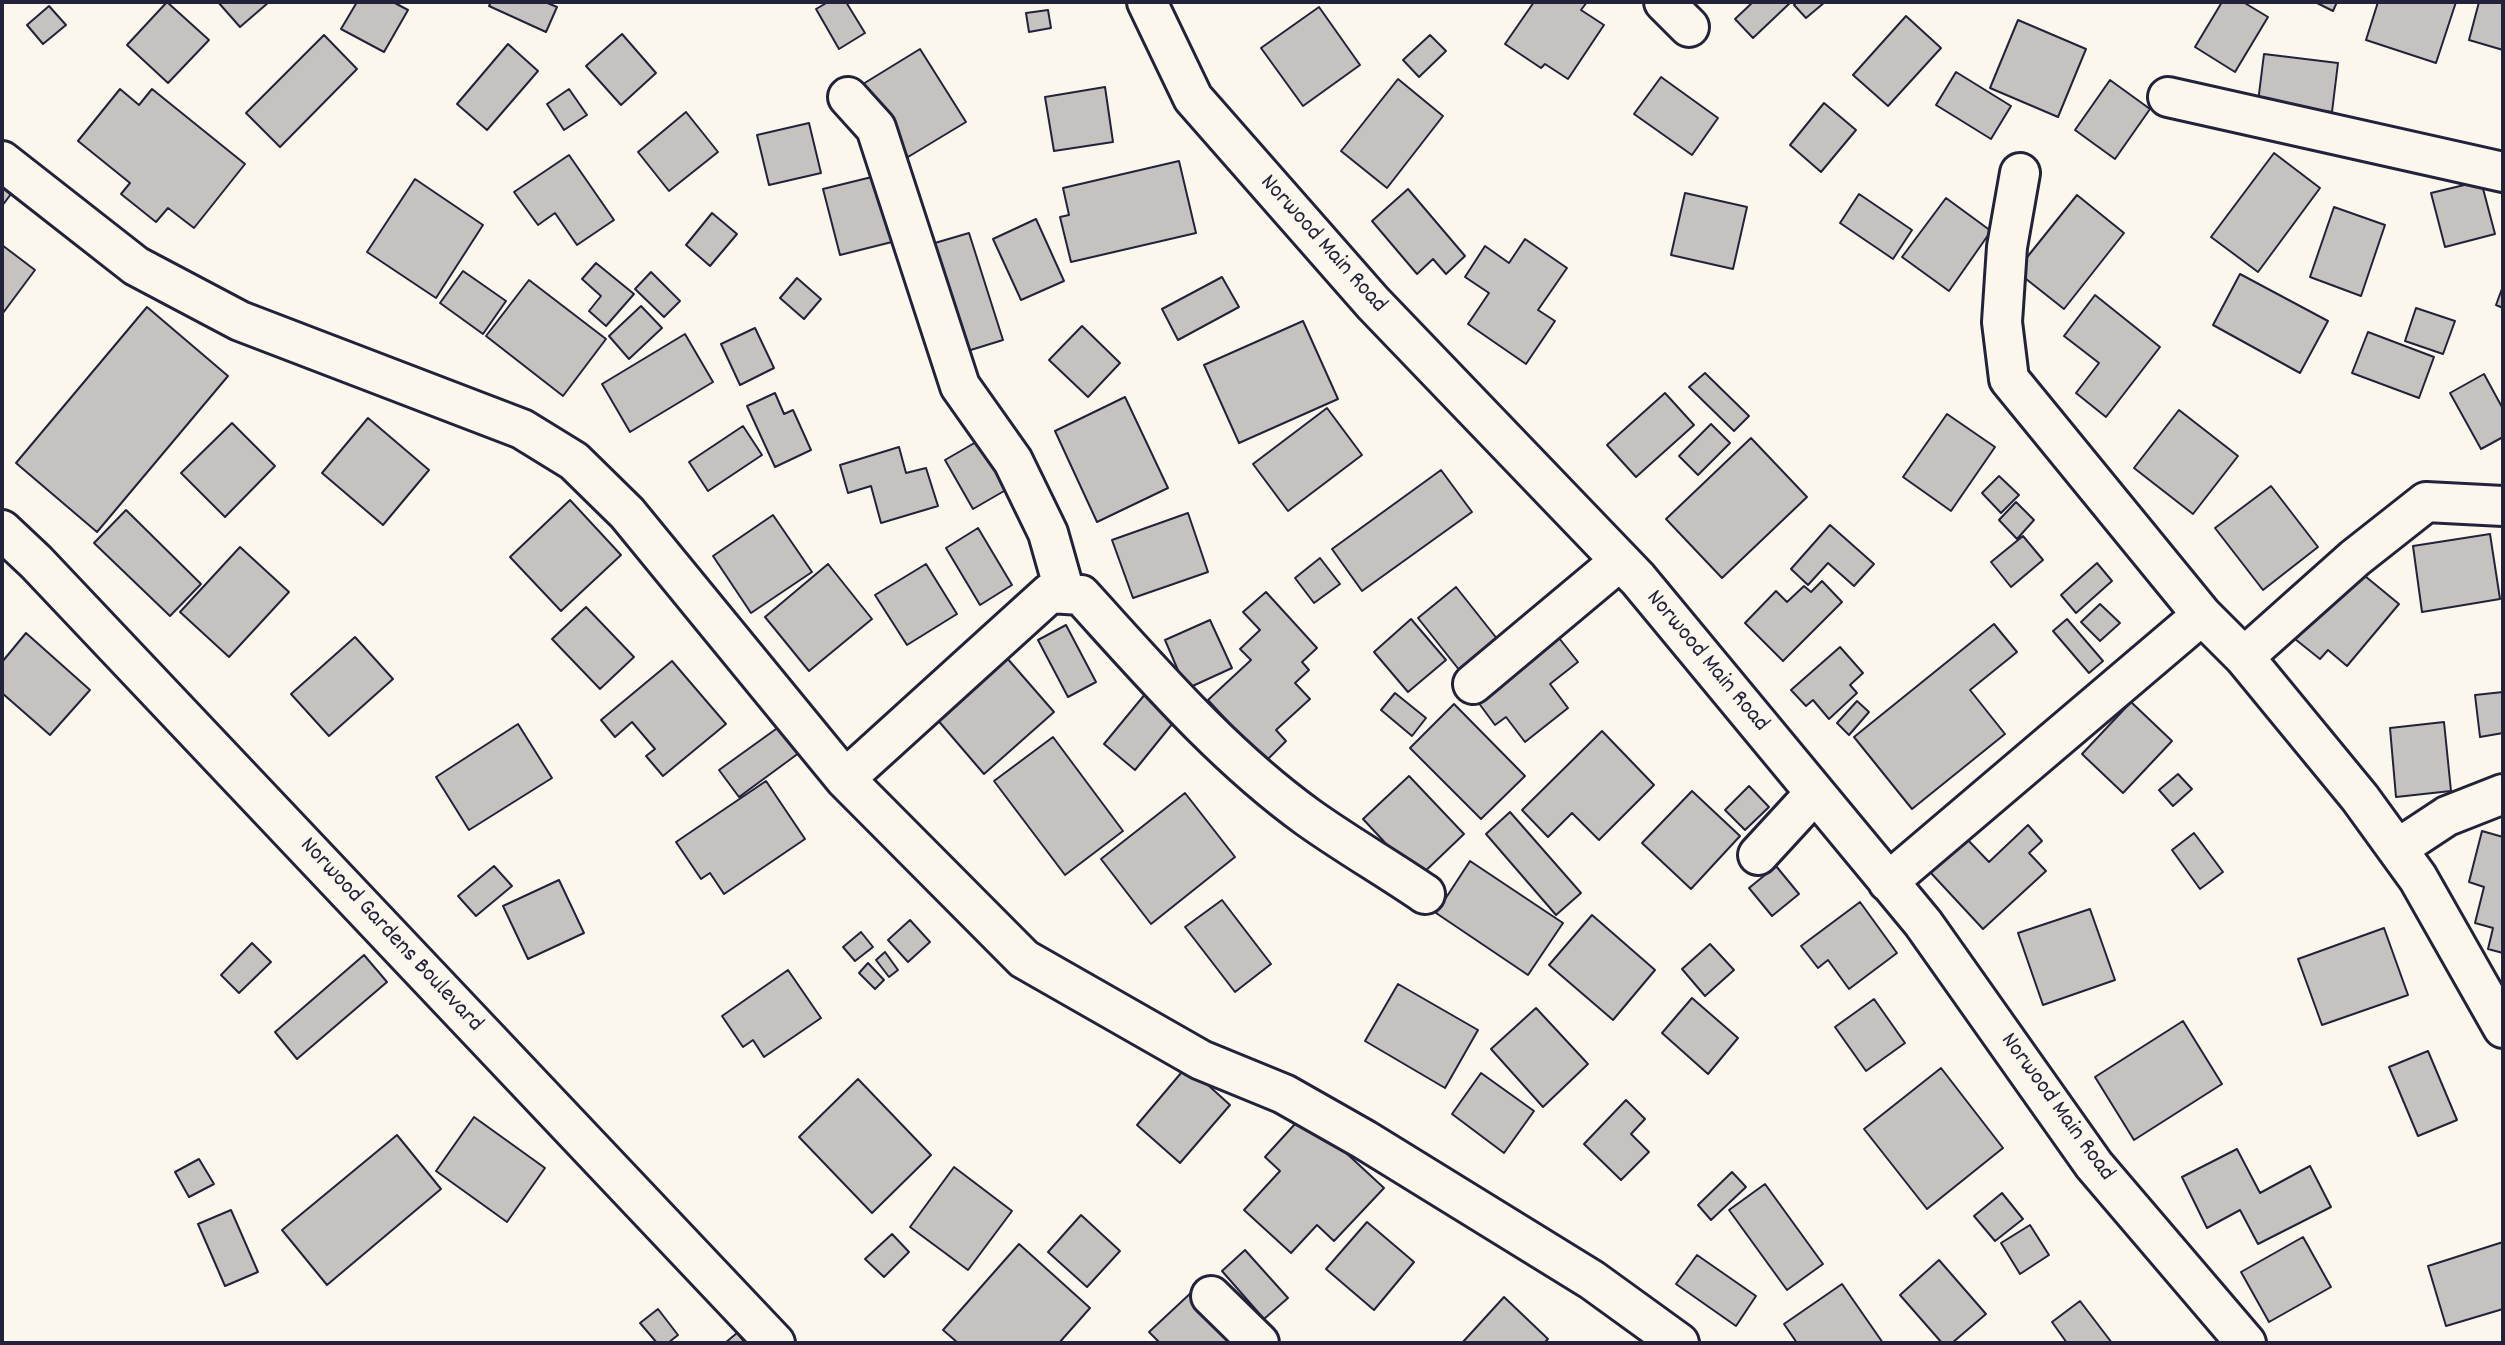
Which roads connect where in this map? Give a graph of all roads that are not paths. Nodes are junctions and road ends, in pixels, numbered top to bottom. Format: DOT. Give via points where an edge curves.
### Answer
graph roads {
  1 [pos="1147,2"];
  2 [pos="848,97"];
  3 [pos="2168,97"];
  4 [pos="2,161"];
  5 [pos="2503,172"];
  6 [pos="2020,173"];
  7 [pos="2503,506"];
  8 [pos="2,530"];
  9 [pos="1620,561"];
  10 [pos="1065,593"];
  11 [pos="2202,615"];
  12 [pos="2244,657"];
  13 [pos="1473,684"];
  14 [pos="845,779"];
  15 [pos="1815,793"];
  16 [pos="2503,794"];
  17 [pos="2397,849"];
  18 [pos="1758,855"];
  19 [pos="1888,882"];
  20 [pos="1425,894"];
  21 [pos="2503,1028"];
  22 [pos="1211,1296"];
  23 [pos="775,1343"];
  24 [pos="1259,1343"];
  25 [pos="1679,1343"];
  26 [pos="2246,1343"];
  1 -- 9 [label="street, Norwood Main Road" via="1192,98 1373,303"];
  2 -- 10 [label="street" via="876,128 960,386 1013,461 1048,533"];
  3 -- 5 [label="street"];
  4 -- 14 [label="street" via="136,266 240,321 522,429 574,461 627,513"];
  6 -- 11 [label="street" via="2007,247 2002,322 2009,379"];
  7 -- 12 [label="street" via="2426,502"];
  8 -- 23 [label="street, Norwood Gardens Boulevard"];
  9 -- 13 [label="street"];
  9 -- 15 [label="street, Norwood Main Road"];
  10 -- 14 [label="street" via="1050,593"];
  10 -- 20 [label="street" via="1081,594 1168,691 1239,760 1308,817"];
  11 -- 12 [label="street"];
  11 -- 19 [label="street"];
  12 -- 17 [label="street"];
  14 -- 25 [label="street" via="1024,959 1201,1060 1284,1094 1376,1147 1592,1280"];
  15 -- 18 [label="street"];
  15 -- 19 [label="street, Norwood Main Road"];
  16 -- 17 [label="street" via="2447,816"];
  17 -- 21 [label="street"];
  19 -- 26 [label="street, Norwood Main Road" via="1923,923 2094,1165"];
  22 -- 24 [label="street"];
}
